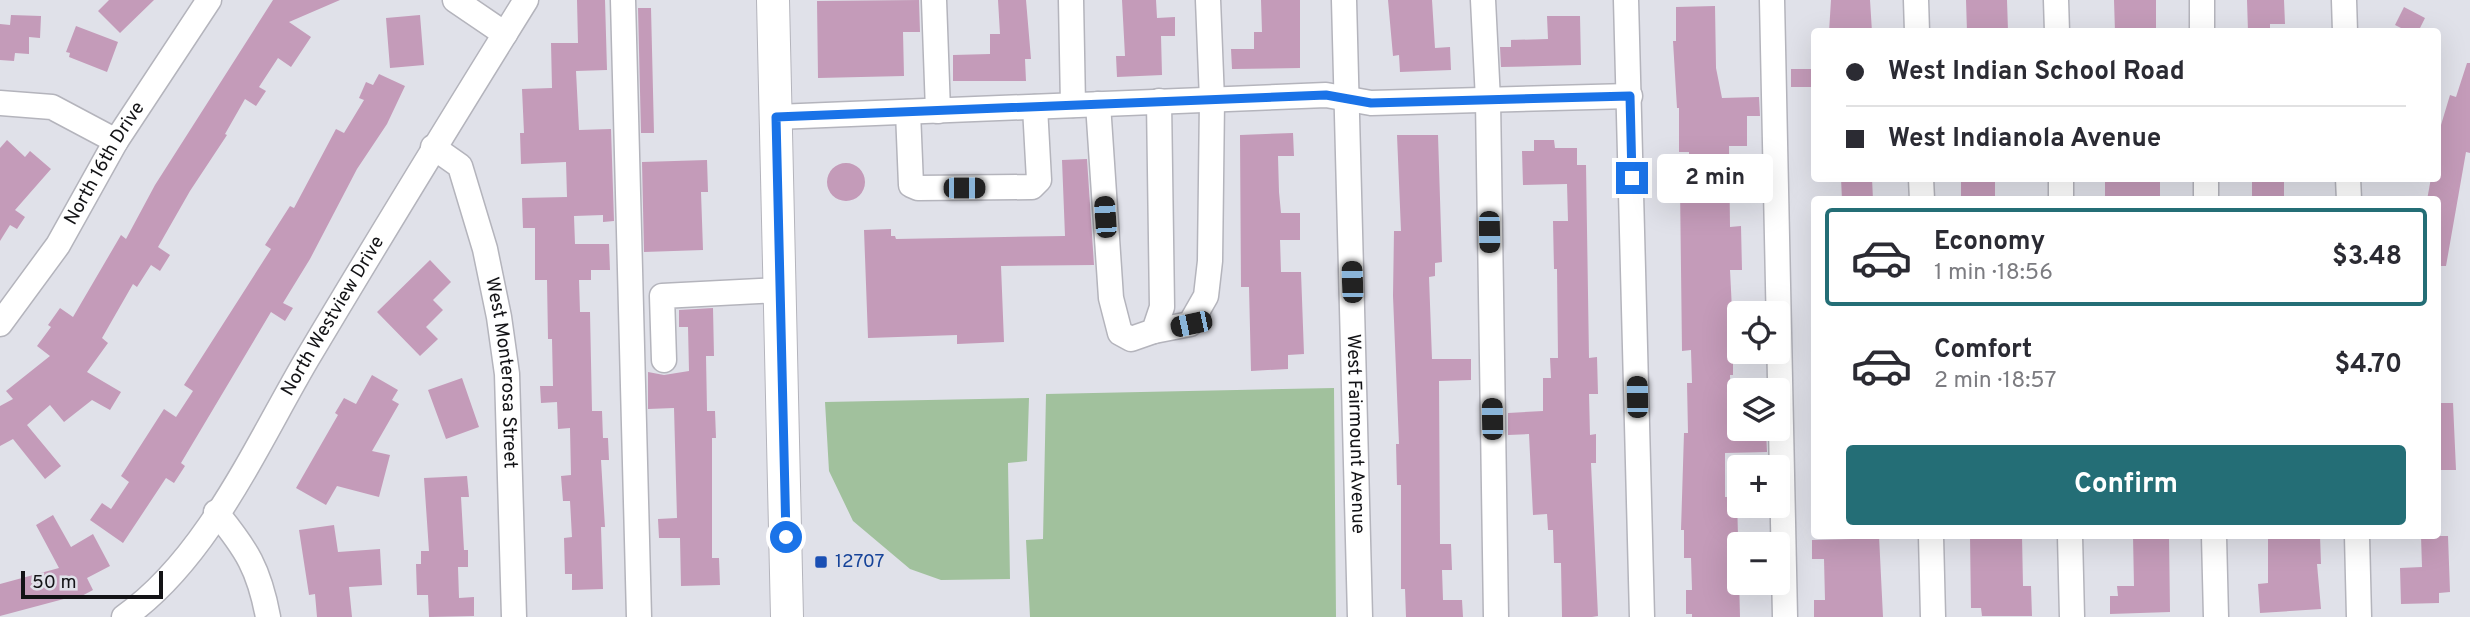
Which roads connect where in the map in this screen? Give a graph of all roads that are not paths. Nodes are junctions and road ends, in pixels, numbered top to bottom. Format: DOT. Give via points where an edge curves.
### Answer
graph roads {
  1 [pos="209,0"];
  2 [pos="455,0"];
  3 [pos="526,0"];
  4 [pos="623,0"];
  5 [pos="773,0"];
  6 [pos="934,0"];
  7 [pos="1071,0"];
  8 [pos="1208,0"];
  9 [pos="1344,0"];
  10 [pos="1483,0"];
  11 [pos="1626,0"];
  12 [pos="1772,0"];
  13 [pos="1916,0"];
  14 [pos="2056,0"];
  15 [pos="2202,0"];
  16 [pos="2344,0"];
  17 [pos="1917,28"];
  18 [pos="2057,28"];
  19 [pos="2202,28"];
  20 [pos="2344,28"];
  21 [pos="505,34"];
  22 [pos="1630,96"];
  23 [pos="1347,98"];
  24 [pos="1212,100"];
  25 [pos="1488,100"];
  26 [pos="1159,101"];
  27 [pos="0,103"];
  28 [pos="1098,104"];
  29 [pos="1073,105"];
  30 [pos="1035,107"];
  31 [pos="938,111"];
  32 [pos="908,112"];
  33 [pos="776,117"];
  34 [pos="116,141"];
  35 [pos="433,147"];
  36 [pos="780,290"];
  37 [pos="0,324"];
  38 [pos="1154,331"];
  39 [pos="664,360"];
  40 [pos="216,512"];
  41 [pos="1931,539"];
  42 [pos="2070,539"];
  43 [pos="2214,539"];
  44 [pos="2357,539"];
  45 [pos="124,617"];
  46 [pos="268,617"];
  47 [pos="514,617"];
  48 [pos="639,617"];
  49 [pos="788,617"];
  50 [pos="1360,617"];
  51 [pos="1496,617"];
  52 [pos="1642,617"];
  53 [pos="1785,617"];
  54 [pos="1933,617"];
  55 [pos="2072,617"];
  56 [pos="2216,617"];
  57 [pos="2359,617"];
  1 -- 34 [label="street, North 16th Drive"];
  2 -- 21 [label="street"];
  3 -- 21 [label="street, North Westview Drive"];
  4 -- 48 [label="street"];
  5 -- 33 [label="main road"];
  6 -- 31 [label="street"];
  7 -- 29 [label="street"];
  8 -- 24 [label="street"];
  9 -- 23 [label="street, West Fairmount Avenue"];
  10 -- 25 [label="street"];
  11 -- 22 [label="street"];
  12 -- 53 [label="street"];
  13 -- 17 [label="street"];
  14 -- 18 [label="street"];
  15 -- 19 [label="street"];
  16 -- 20 [label="street"];
  21 -- 35 [label="street, North Westview Drive"];
  22 -- 25 [label="street"];
  22 -- 52 [label="street"];
  23 -- 24 [label="street"];
  23 -- 25 [label="street" via="1371,103"];
  23 -- 50 [label="street, West Fairmount Avenue"];
  24 -- 26 [label="street"];
  24 -- 38 [label="street" via="1206,296 1191,324"];
  25 -- 51 [label="street"];
  26 -- 28 [label="street"];
  26 -- 38 [label="street" via="1162,307"];
  27 -- 34 [label="street" via="52,107"];
  28 -- 29 [label="street"];
  28 -- 38 [label="street" via="1111,298 1120,333 1131,339"];
  29 -- 30 [label="street"];
  30 -- 31 [label="street"];
  30 -- 32 [label="street" via="1038,180 1032,187 911,185"];
  31 -- 32 [label="street"];
  32 -- 33 [label="street"];
  33 -- 36 [label="main road"];
  34 -- 37 [label="street, North 16th Drive" via="58,244"];
  35 -- 40 [label="street, North Westview Drive"];
  35 -- 47 [label="street, West Monterosa Street" via="460,166 499,317 508,398"];
  36 -- 39 [label="street" via="662,296"];
  36 -- 49 [label="main road"];
  40 -- 45 [label="street, North Westview Drive" via="148,600"];
  40 -- 46 [label="street" via="247,550"];
  41 -- 54 [label="street"];
  42 -- 55 [label="street"];
  43 -- 56 [label="street"];
  44 -- 57 [label="street"];
}
